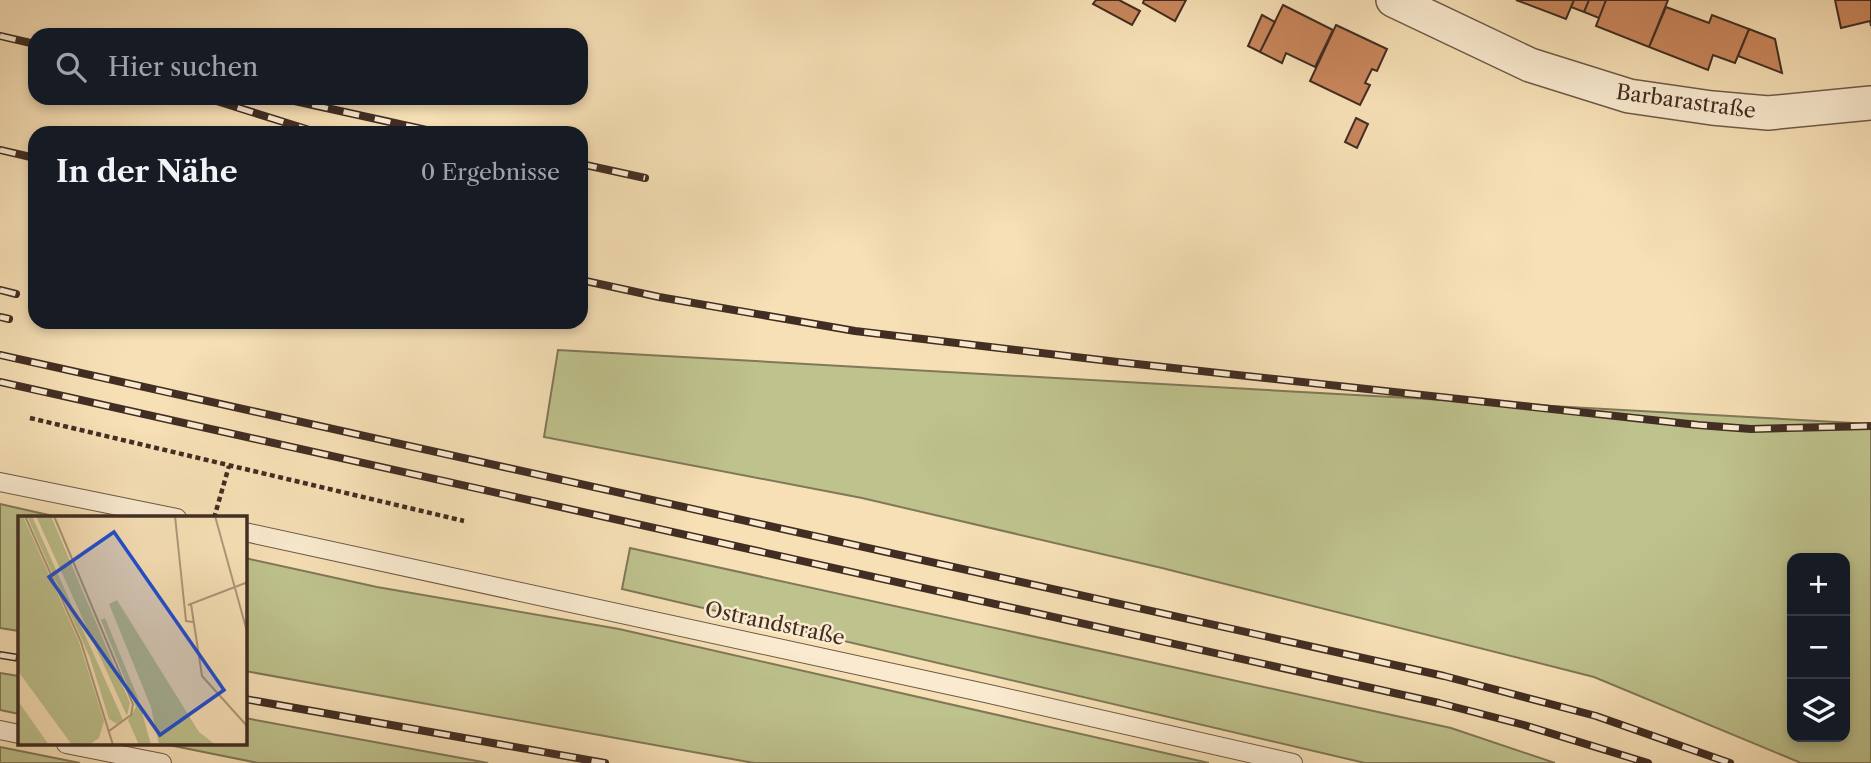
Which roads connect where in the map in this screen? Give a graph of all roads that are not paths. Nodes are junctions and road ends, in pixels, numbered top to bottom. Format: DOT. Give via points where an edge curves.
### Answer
graph roads {
  1 [pos="1393,0"];
  2 [pos="1871,103"];
  3 [pos="0,482"];
  4 [pos="167,516"];
  5 [pos="247,532"];
  6 [pos="0,730"];
  7 [pos="18,734"];
  8 [pos="76,746"];
  9 [pos="162,763"];
  10 [pos="1293,763"];
  1 -- 2 [label="street, Barbarastraße" via="1530,65 1629,96 1768,113"];
  3 -- 4 [label="lane"];
  5 -- 10 [label="lane, Ostrandstraße"];
  6 -- 7 [label="lane"];
  8 -- 9 [label="lane"];
}
